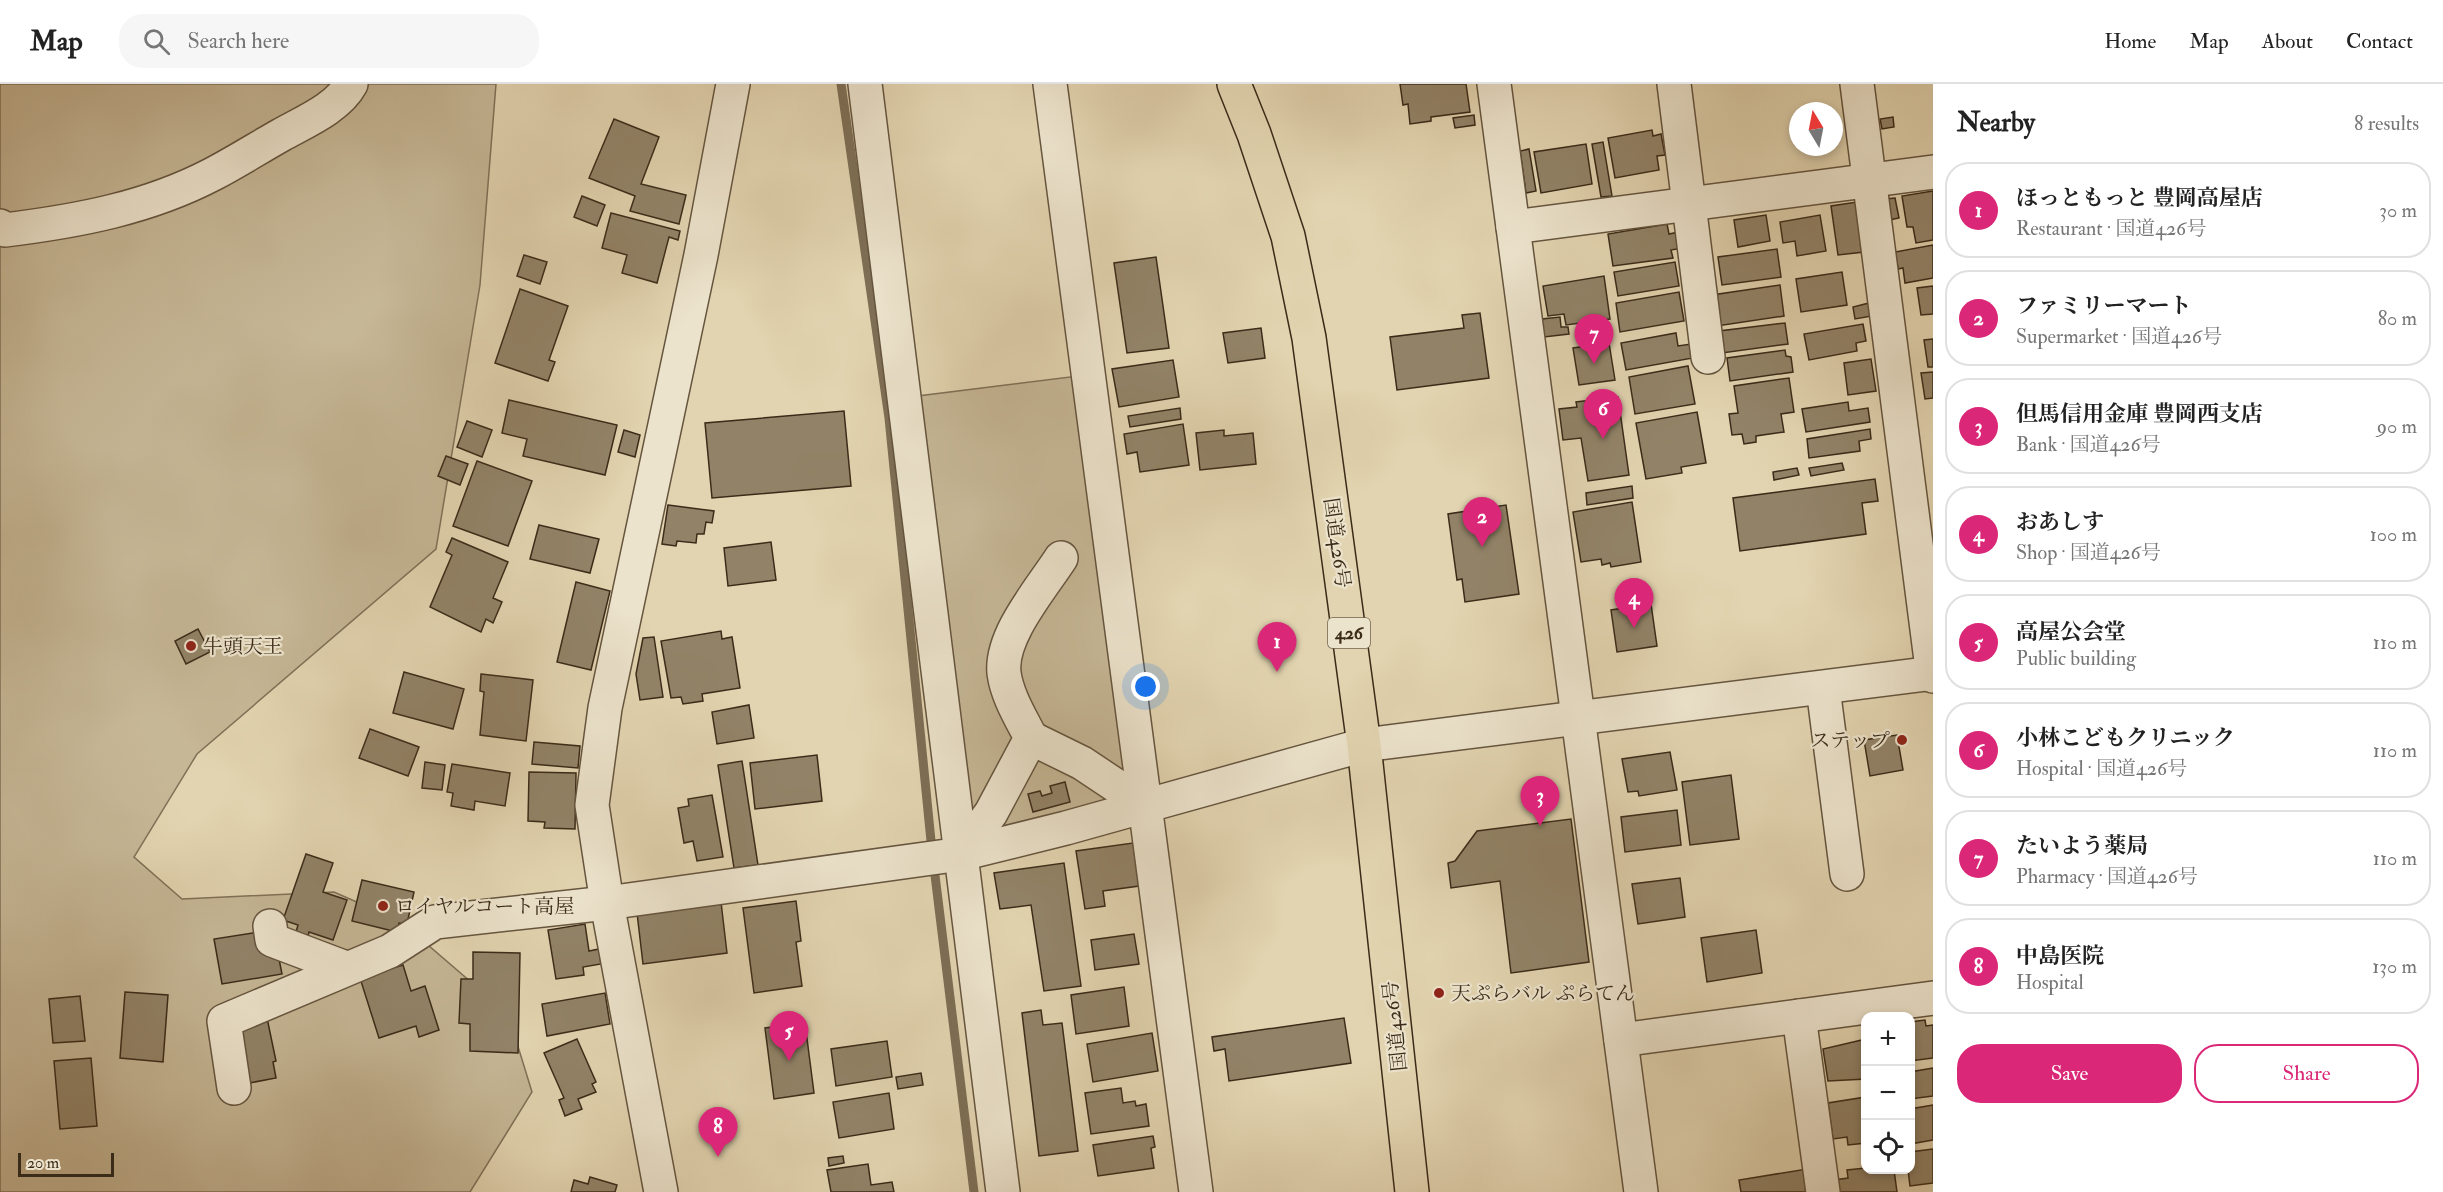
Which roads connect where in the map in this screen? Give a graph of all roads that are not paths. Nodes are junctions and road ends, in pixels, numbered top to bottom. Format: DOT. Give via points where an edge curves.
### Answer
graph roads {
  1 [pos="351,84"];
  2 [pos="733,84"];
  3 [pos="865,84"];
  4 [pos="1050,84"];
  5 [pos="1234,84"];
  6 [pos="1494,84"];
  7 [pos="1674,84"];
  8 [pos="1857,84"];
  9 [pos="1933,172"];
  10 [pos="1869,180"];
  11 [pos="1690,202"];
  12 [pos="0,226"];
  13 [pos="1513,226"];
  14 [pos="1708,357"];
  15 [pos="1061,558"];
  16 [pos="1933,674"];
  17 [pos="1823,688"];
  18 [pos="1578,719"];
  19 [pos="1031,738"];
  20 [pos="1364,746"];
  21 [pos="1145,805"];
  22 [pos="958,854"];
  23 [pos="1847,874"];
  24 [pos="607,903"];
  25 [pos="270,926"];
  26 [pos="346,968"];
  27 [pos="1933,998"];
  28 [pos="1798,1016"];
  29 [pos="1621,1040"];
  30 [pos="234,1088"];
  31 [pos="661,1192"];
  32 [pos="1003,1192"];
  33 [pos="1196,1192"];
  34 [pos="1413,1192"];
  35 [pos="1641,1192"];
  36 [pos="1823,1192"];
  1 -- 12 [label="street" via="343,96 322,111 214,174 170,193 111,213 6,230"];
  2 -- 24 [label="street" via="701,255 605,708 592,805"];
  3 -- 22 [label="street"];
  4 -- 21 [label="street"];
  5 -- 20 [label="highway, 国道426号 / 426" via="1272,183 1301,290"];
  6 -- 13 [label="street"];
  7 -- 11 [label="street"];
  8 -- 10 [label="street"];
  9 -- 10 [label="street"];
  10 -- 11 [label="street"];
  10 -- 16 [label="street"];
  11 -- 13 [label="street"];
  11 -- 14 [label="street" via="1690,229"];
  13 -- 18 [label="street"];
  15 -- 19 [label="street" via="1009,639 1004,656 1004,675"];
  16 -- 17 [label="street"];
  17 -- 18 [label="street"];
  17 -- 23 [label="street"];
  18 -- 20 [label="street"];
  18 -- 29 [label="street"];
  19 -- 21 [label="street" via="1082,763"];
  19 -- 22 [label="street" via="991,813"];
  20 -- 21 [label="street"];
  20 -- 34 [label="highway, 国道426号 / 426"];
  21 -- 22 [label="street"];
  21 -- 33 [label="street"];
  22 -- 24 [label="street"];
  22 -- 32 [label="street"];
  24 -- 26 [label="street" via="435,922 390,951"];
  24 -- 31 [label="street"];
  25 -- 26 [label="street" via="272,940"];
  26 -- 30 [label="street" via="224,1021"];
  27 -- 28 [label="street"];
  28 -- 29 [label="street"];
  28 -- 36 [label="street"];
  29 -- 35 [label="street"];
}
